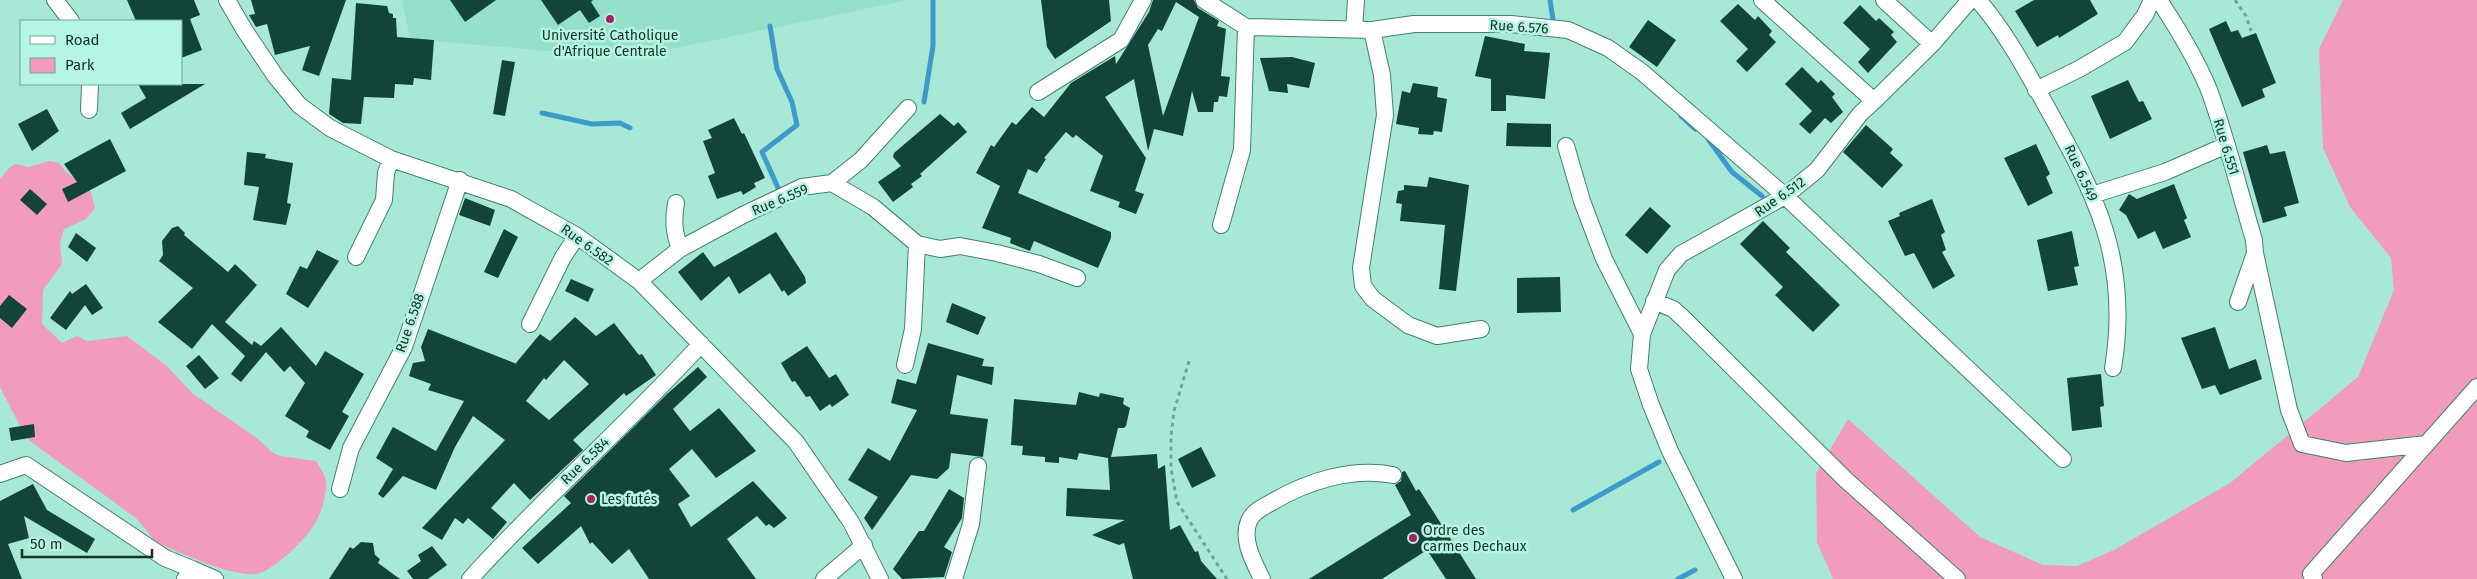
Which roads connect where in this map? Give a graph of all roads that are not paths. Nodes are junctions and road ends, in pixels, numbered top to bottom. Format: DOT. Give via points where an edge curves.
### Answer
graph roads {
  1 [pos="54,0"];
  2 [pos="227,0"];
  3 [pos="1143,0"];
  4 [pos="1204,0"];
  5 [pos="1356,0"];
  6 [pos="1762,0"];
  7 [pos="1884,0"];
  8 [pos="1970,0"];
  9 [pos="1978,0"];
  10 [pos="2152,0"];
  11 [pos="2159,0"];
  12 [pos="70,20"];
  13 [pos="1246,27"];
  14 [pos="1354,30"];
  15 [pos="1372,30"];
  16 [pos="1932,44"];
  17 [pos="90,85"];
  18 [pos="2036,90"];
  19 [pos="1038,92"];
  20 [pos="1874,101"];
  21 [pos="908,108"];
  22 [pos="89,110"];
  23 [pos="2227,145"];
  24 [pos="1566,146"];
  25 [pos="391,158"];
  26 [pos="460,180"];
  27 [pos="832,182"];
  28 [pos="2092,195"];
  29 [pos="1786,196"];
  30 [pos="676,203"];
  31 [pos="1222,225"];
  32 [pos="577,236"];
  33 [pos="917,244"];
  34 [pos="680,250"];
  35 [pos="2256,253"];
  36 [pos="356,257"];
  37 [pos="1077,278"];
  38 [pos="639,280"];
  39 [pos="1654,301"];
  40 [pos="2238,302"];
  41 [pos="530,324"];
  42 [pos="1481,329"];
  43 [pos="1642,334"];
  44 [pos="701,344"];
  45 [pos="905,365"];
  46 [pos="2113,368"];
  47 [pos="2477,387"];
  48 [pos="2426,444"];
  49 [pos="2063,459"];
  50 [pos="978,466"];
  51 [pos="0,474"];
  52 [pos="1393,475"];
  53 [pos="340,489"];
  54 [pos="864,545"];
  55 [pos="189,574"];
  56 [pos="215,579"];
  57 [pos="470,579"];
  58 [pos="824,579"];
  59 [pos="880,579"];
  60 [pos="954,579"];
  61 [pos="1262,579"];
  62 [pos="1734,579"];
  63 [pos="1957,579"];
  64 [pos="2314,579"];
  1 -- 12 [label="street"];
  2 -- 25 [label="street, Rue 6.582" via="262,56 299,105 330,128"];
  3 -- 19 [label="street" via="1121,40"];
  4 -- 13 [label="street"];
  5 -- 14 [label="street"];
  6 -- 20 [label="street"];
  7 -- 16 [label="street"];
  8 -- 16 [label="street, Rue 6.512"];
  9 -- 18 [label="street, Rue 6.549" via="2012,45"];
  10 -- 18 [label="street" via="2125,42"];
  11 -- 23 [label="street, Rue 6.551" via="2187,43 2208,89"];
  13 -- 14 [label="street, Rue 6.576"];
  13 -- 31 [label="street" via="1242,150"];
  14 -- 15 [label="street, Rue 6.576"];
  15 -- 29 [label="street, Rue 6.576" via="1414,24 1511,24 1568,30 1608,48 1642,72"];
  15 -- 42 [label="street" via="1382,75 1385,115 1361,268 1363,286 1373,299 1408,325 1437,336"];
  16 -- 20 [label="street, Rue 6.512"];
  17 -- 22 [label="street"];
  18 -- 28 [label="street, Rue 6.549" via="2073,153"];
  20 -- 29 [label="street, Rue 6.512" via="1817,170"];
  21 -- 27 [label="street, Rue 6.559" via="861,160"];
  23 -- 28 [label="street" via="2165,172"];
  23 -- 35 [label="street, Rue 6.551"];
  24 -- 43 [label="street" via="1604,259"];
  25 -- 26 [label="street, Rue 6.582"];
  25 -- 36 [label="street" via="384,200"];
  26 -- 32 [label="street, Rue 6.582" via="511,199"];
  26 -- 53 [label="street, Rue 6.588" via="404,347 351,448"];
  27 -- 33 [label="street" via="873,208"];
  27 -- 34 [label="street, Rue 6.559" via="802,187"];
  28 -- 46 [label="street, Rue 6.549" via="2116,275 2118,334"];
  29 -- 39 [label="street, Rue 6.512" via="1723,233 1690,248 1668,270"];
  29 -- 49 [label="street, Rue 6.576"];
  30 -- 34 [label="street" via="673,220"];
  32 -- 38 [label="street, Rue 6.582"];
  32 -- 41 [label="street"];
  33 -- 37 [label="street" via="940,248 960,246 997,253"];
  33 -- 45 [label="street" via="913,328"];
  34 -- 38 [label="street, Rue 6.559"];
  35 -- 40 [label="street"];
  35 -- 48 [label="street, Rue 6.551" via="2289,410 2302,444 2346,453"];
  38 -- 44 [label="street, Rue 6.582"];
  39 -- 43 [label="street"];
  39 -- 63 [label="street" via="1673,309 1683,318 1846,480"];
  43 -- 62 [label="street" via="1639,369 1651,405 1670,451"];
  44 -- 54 [label="street, Rue 6.582" via="796,442"];
  44 -- 57 [label="street, Rue 6.584"];
  47 -- 48 [label="street"];
  48 -- 64 [label="street" via="2310,574"];
  50 -- 60 [label="street" via="971,524"];
  51 -- 55 [label="street" via="26,465"];
  52 -- 61 [label="street" via="1356,474 1332,478 1282,496 1256,512 1249,521 1248,548"];
  54 -- 58 [label="street"];
  54 -- 59 [label="street, Rue 6.582"];
  55 -- 56 [label="street"];
}
